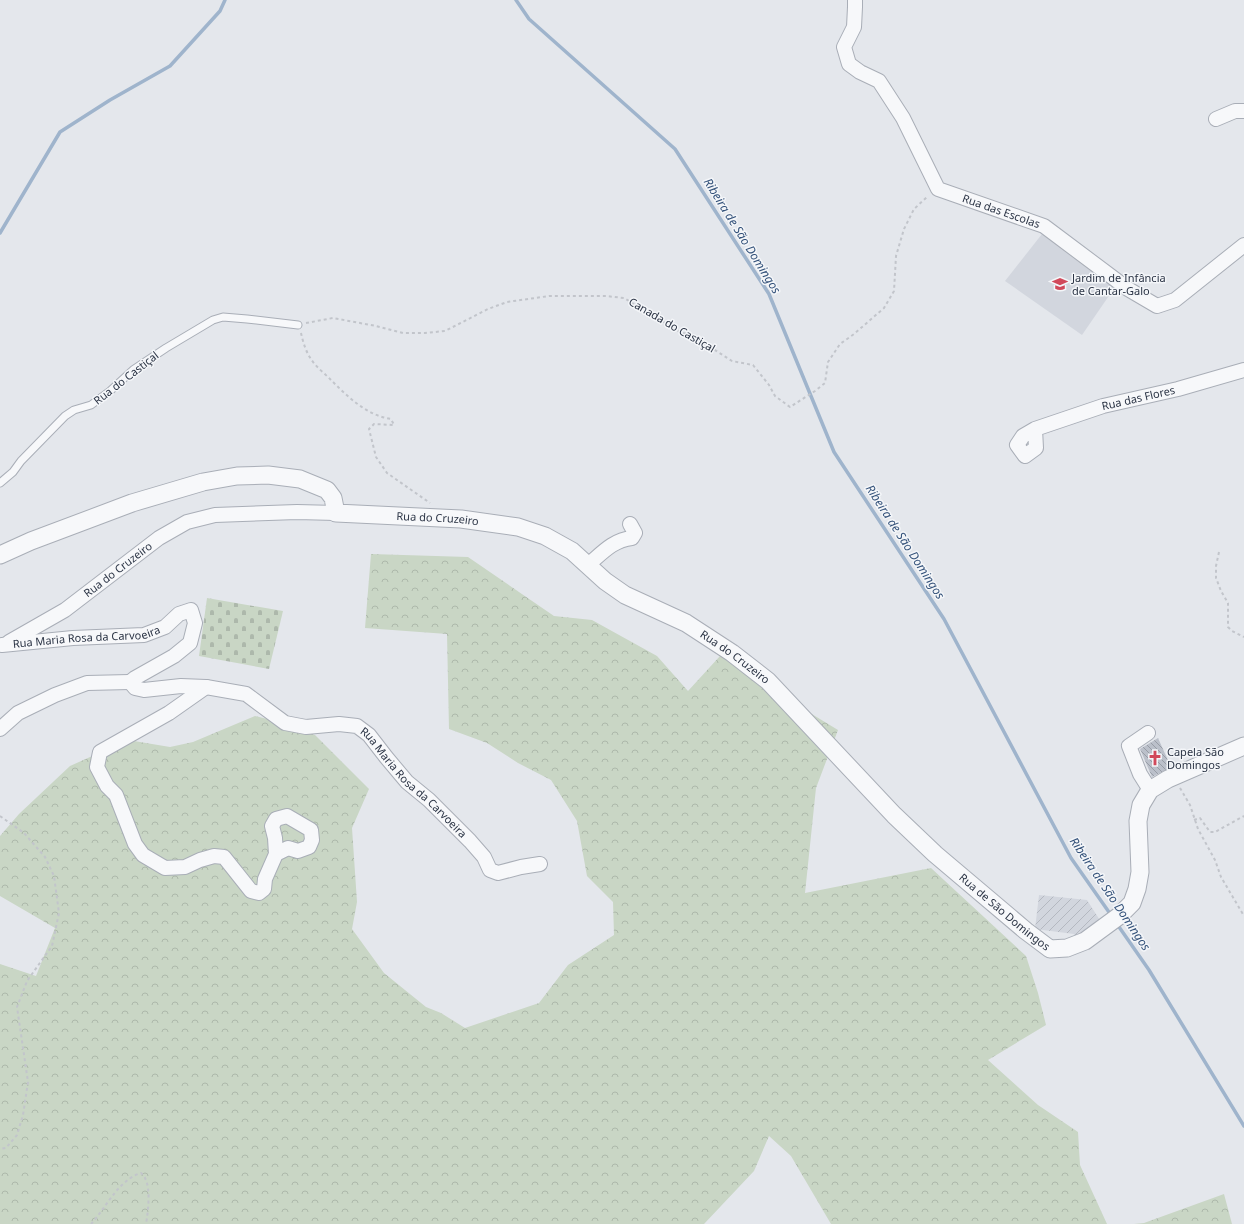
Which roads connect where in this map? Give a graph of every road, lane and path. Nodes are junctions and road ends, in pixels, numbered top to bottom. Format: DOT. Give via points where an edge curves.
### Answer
graph roads {
  1 [pos="855,0"];
  2 [pos="1244,111"];
  3 [pos="1216,119"];
  4 [pos="938,189"];
  5 [pos="1244,245"];
  6 [pos="302,324"];
  7 [pos="1244,370"];
  8 [pos="1035,429"];
  9 [pos="0,482"];
  10 [pos="336,513"];
  11 [pos="442,518"];
  12 [pos="630,524"];
  13 [pos="1219,552"];
  14 [pos="0,555"];
  15 [pos="588,565"];
  16 [pos="1244,637"];
  17 [pos="1,646"];
  18 [pos="130,682"];
  19 [pos="206,688"];
  20 [pos="0,729"];
  21 [pos="1148,733"];
  22 [pos="1244,746"];
  23 [pos="835,752"];
  24 [pos="1173,777"];
  25 [pos="1150,790"];
  26 [pos="0,816"];
  27 [pos="1244,816"];
  28 [pos="1194,820"];
  29 [pos="276,854"];
  30 [pos="540,864"];
  31 [pos="1244,916"];
  32 [pos="0,1149"];
  33 [pos="91,1224"];
  34 [pos="146,1224"];
  1 -- 4 [label="street" via="854,27 844,47 849,64 879,81 903,118"];
  2 -- 3 [label="street" via="1234,111"];
  4 -- 5 [label="street, Rua das Escolas" via="1044,226 1128,289 1157,306 1175,300"];
  4 -- 6 [label="path, Canada do Castiçal" via="914,209 904,229 896,256 894,291 884,308 840,344 828,362 825,383 790,407 775,396 753,365 732,361 624,298 549,296 506,302 445,331 425,333 403,333 333,318"];
  6 -- 9 [label="lane, Rua do Castiçal" via="241,318 213,320 133,370 91,405 74,410 65,416 13,472"];
  6 -- 11 [label="path" via="302,340 310,359 323,373 362,408 380,417 391,419 394,425 374,424 369,429 376,457 387,473 440,510"];
  7 -- 8 [label="street, Rua das Flores" via="1178,389 1103,406"];
  10 -- 11 [label="street, Rua do Cruzeiro"];
  10 -- 14 [label="street" via="333,498 327,490 300,479 268,475 237,476 203,482 132,503"];
  10 -- 17 [label="street, Rua do Cruzeiro" via="215,515 187,522 159,538 65,610"];
  11 -- 15 [label="street, Rua do Cruzeiro" via="518,527 545,536 572,551"];
  12 -- 15 [label="street" via="635,533 632,538 615,542"];
  13 -- 16 [label="path" via="1216,578 1228,603 1228,627"];
  15 -- 23 [label="street, Rua do Cruzeiro" via="625,595 686,623 732,653 768,681"];
  17 -- 18 [label="street, Rua Maria Rosa da Carvoeira" via="73,638 144,635 165,627 179,614 191,610 195,623 190,643 174,656"];
  18 -- 19 [label="street, Rua Maria Rosa da Carvoeira" via="135,688 144,690 182,686"];
  18 -- 20 [label="street" via="87,683 18,713"];
  19 -- 29 [label="street" via="169,713 100,752 97,767 107,786 116,795 135,844 143,855 165,868 185,867 214,856 224,857 251,890 259,893 264,889 265,879"];
  19 -- 30 [label="street, Rua Maria Rosa da Carvoeira" via="246,694 285,723 306,727 339,724 357,726 369,735 407,782 470,840 484,857 490,870 498,873"];
  21 -- 25 [label="street" via="1129,746 1140,774"];
  22 -- 24 [label="street"];
  23 -- 25 [label="street, Rua de São Domingos" via="929,848 1050,949 1067,948 1085,941 1132,903 1140,872 1138,821 1142,805"];
  24 -- 25 [label="street"];
  24 -- 28 [label="path" via="1190,805"];
  26 -- 32 [label="path" via="24,833 45,857 54,876 59,914 52,946 27,981 17,1007 28,1082 17,1136 6,1148"];
  27 -- 28 [label="path" via="1215,832 1210,832 1200,818"];
  28 -- 31 [label="path" via="1221,877"];
  33 -- 34 [label="path" via="127,1181 141,1174 145,1177 147,1188"];
}
